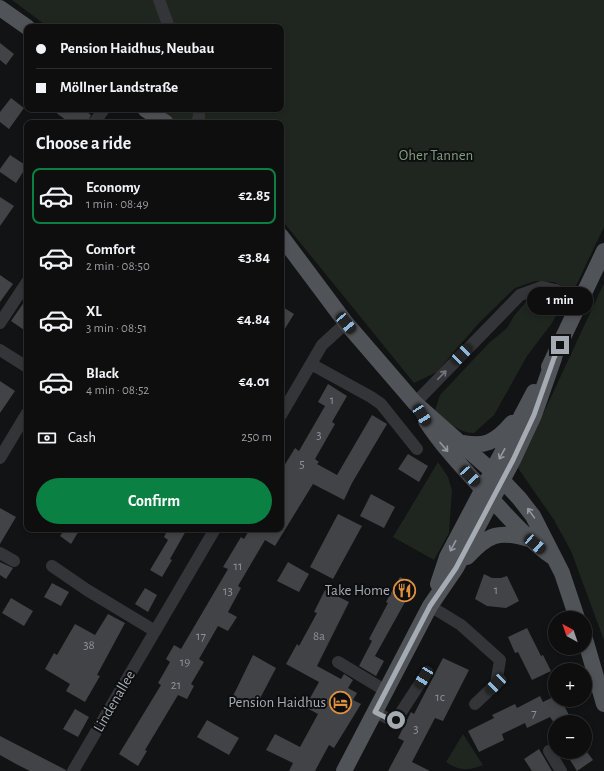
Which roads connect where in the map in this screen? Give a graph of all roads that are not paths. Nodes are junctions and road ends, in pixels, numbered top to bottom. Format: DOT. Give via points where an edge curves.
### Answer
graph roads {
  1 [pos="159,0"];
  2 [pos="0,8"];
  3 [pos="168,24"];
  4 [pos="24,25"];
  5 [pos="150,112"];
  6 [pos="162,120"];
  7 [pos="284,240"];
  8 [pos="604,251"];
  9 [pos="24,287"];
  10 [pos="578,305"];
  11 [pos="0,323"];
  12 [pos="346,323"];
  13 [pos="0,350"];
  14 [pos="554,358"];
  15 [pos="311,364"];
  16 [pos="24,365"];
  17 [pos="415,403"];
  18 [pos="284,410"];
  19 [pos="524,411"];
  20 [pos="24,418"];
  21 [pos="458,442"];
  22 [pos="417,448"];
  23 [pos="0,458"];
  24 [pos="497,476"];
  25 [pos="487,494"];
  26 [pos="213,532"];
  27 [pos="529,539"];
  28 [pos="0,553"];
  29 [pos="556,559"];
  30 [pos="14,561"];
  31 [pos="52,566"];
  32 [pos="456,568"];
  33 [pos="430,606"];
  34 [pos="575,611"];
  35 [pos="155,631"];
  36 [pos="590,655"];
  37 [pos="338,662"];
  38 [pos="424,677"];
  39 [pos="386,691"];
  40 [pos="475,704"];
  41 [pos="604,704"];
  42 [pos="375,712"];
  43 [pos="554,759"];
  44 [pos="73,771"];
  45 [pos="344,771"];
  46 [pos="561,771"];
  1 -- 3 [label="street"];
  2 -- 4 [label="main road"];
  5 -- 6 [label="main road"];
  7 -- 12 [label="main road"];
  8 -- 10 [label="main road"];
  9 -- 11 [label="street"];
  10 -- 14 [label="main road"];
  17 -- 10 [label="street, one-way" via="520,295 542,287 556,290"];
  12 -- 15 [label="street" via="322,345"];
  12 -- 17 [label="main road"];
  13 -- 16 [label="street"];
  14 -- 19 [label="main road"];
  14 -- 24 [label="main road" via="534,415"];
  15 -- 18 [label="street"];
  15 -- 22 [label="street" via="381,404"];
  17 -- 21 [label="main road"];
  17 -- 25 [label="main road, one-way" via="438,440"];
  19 -- 21 [label="main road" via="492,442 480,445"];
  19 -- 24 [label="main road, one-way"];
  20 -- 23 [label="street"];
  21 -- 24 [label="main road"];
  24 -- 25 [label="main road"];
  29 -- 24 [label="main road, one-way" via="533,516"];
  25 -- 27 [label="main road"];
  25 -- 32 [label="main road"];
  25 -- 33 [label="main road, one-way" via="447,557"];
  26 -- 35 [label="street, Lindenallee"];
  27 -- 29 [label="main road"];
  27 -- 32 [label="main road" via="500,534 479,544"];
  28 -- 30 [label="street"];
  29 -- 34 [label="main road"];
  31 -- 35 [label="street"];
  32 -- 33 [label="main road"];
  33 -- 39 [label="main road"];
  33 -- 40 [label="street" via="461,625 500,660 496,684"];
  35 -- 44 [label="street, Lindenallee"];
  36 -- 41 [label="main road"];
  37 -- 39 [label="street"];
  38 -- 42 [label="street" via="396,720"];
  39 -- 42 [label="main road"];
  42 -- 45 [label="main road"];
  43 -- 46 [label="street"];
}
